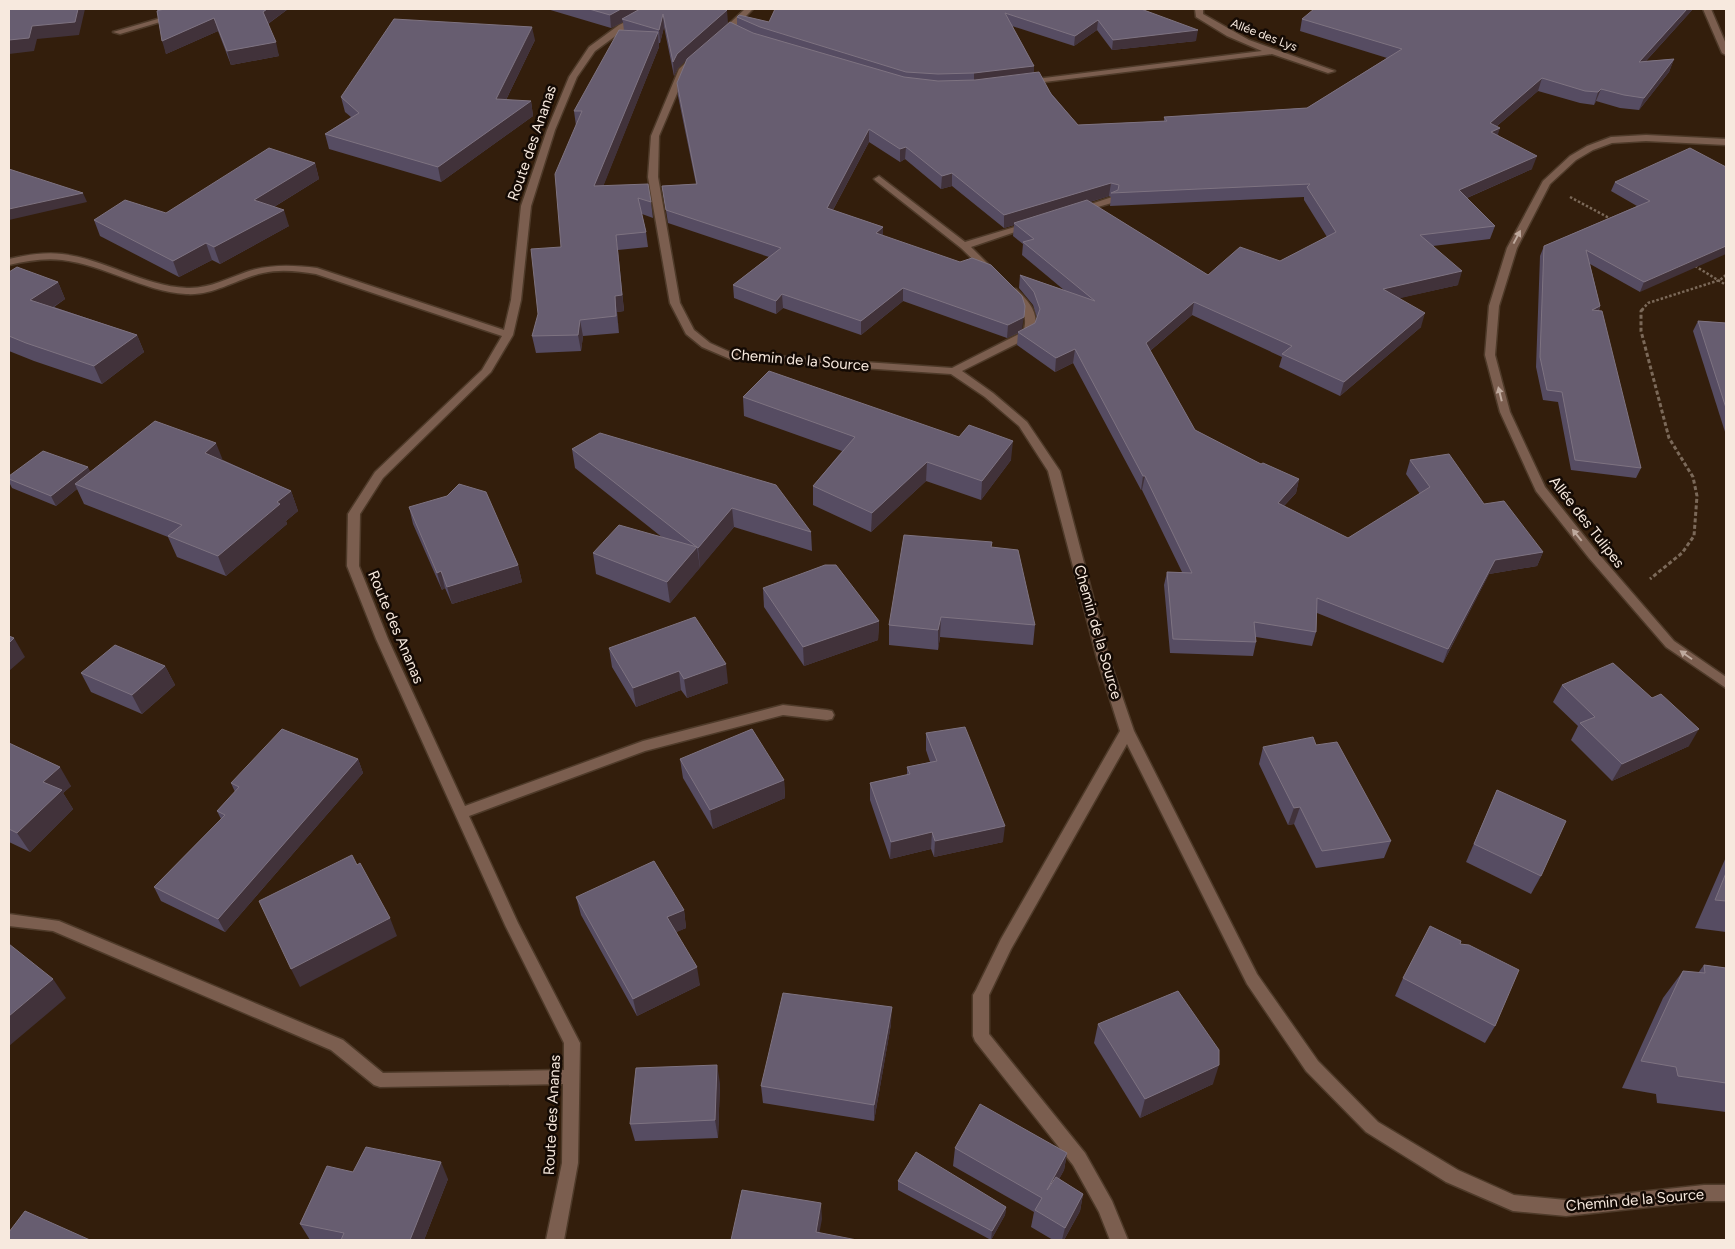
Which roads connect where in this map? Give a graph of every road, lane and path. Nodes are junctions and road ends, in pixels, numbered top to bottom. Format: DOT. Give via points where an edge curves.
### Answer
graph roads {
  1 [pos="200,9"];
  2 [pos="656,9"];
  3 [pos="749,9"];
  4 [pos="1199,9"];
  5 [pos="1707,9"];
  6 [pos="118,32"];
  7 [pos="716,42"];
  8 [pos="1272,52"];
  9 [pos="702,53"];
  10 [pos="1726,53"];
  11 [pos="1331,71"];
  12 [pos="1022,82"];
  13 [pos="1726,142"];
  14 [pos="879,179"];
  15 [pos="1546,183"];
  16 [pos="1112,200"];
  17 [pos="1075,211"];
  18 [pos="1615,222"];
  19 [pos="1038,223"];
  20 [pos="964,246"];
  21 [pos="9,262"];
  22 [pos="1694,265"];
  23 [pos="1726,275"];
  24 [pos="1720,280"];
  25 [pos="1726,285"];
  26 [pos="508,335"];
  27 [pos="954,371"];
  28 [pos="1628,596"];
  29 [pos="1726,683"];
  30 [pos="827,715"];
  31 [pos="1127,731"];
  32 [pos="461,813"];
  33 [pos="9,920"];
  34 [pos="571,1078"];
  35 [pos="1726,1193"];
  36 [pos="555,1240"];
  37 [pos="1119,1240"];
  1 -- 6 [label="street"];
  2 -- 26 [label="street, Route des Ananas" via="622,27 592,49 573,77 551,130 526,206 516,300"];
  3 -- 7 [label="street"];
  4 -- 8 [label="street, Allée des Lys" via="1199,15 1220,30"];
  5 -- 10 [label="street" via="1717,24"];
  8 -- 11 [label="street, Allée des Lys"];
  8 -- 12 [label="street"];
  9 -- 27 [label="street, Chemin de la Source" via="682,69 655,136 653,177 675,303 690,332 706,345 730,356"];
  13 -- 15 [label="street, Allée des Tulipes" via="1646,138 1611,140 1573,158"];
  14 -- 20 [label="street"];
  15 -- 18 [label="path"];
  28 -- 15 [label="street, Allée des Tulipes, one-way" via="1540,488 1505,412 1490,355 1494,306 1512,248"];
  16 -- 17 [label="street"];
  19 -- 20 [label="street"];
  20 -- 27 [label="street" via="1028,307 1032,326 1028,334"];
  21 -- 26 [label="street" via="26,257 68,257 161,287 188,291 217,288 254,272 288,267 317,270"];
  22 -- 24 [label="path"];
  23 -- 24 [label="path"];
  24 -- 25 [label="path"];
  24 -- 28 [label="path" via="1648,303 1641,311 1642,331 1669,438 1693,477 1697,515 1694,536 1682,553"];
  26 -- 32 [label="street, Route des Ananas" via="486,372 379,474 354,514 353,566 382,639"];
  27 -- 31 [label="street, Chemin de la Source" via="1023,424 1054,471 1103,658"];
  29 -- 28 [label="street, Allée des Tulipes, one-way" via="1670,644"];
  30 -- 32 [label="street" via="783,710 643,746"];
  31 -- 35 [label="street, Chemin de la Source" via="1252,979 1312,1066 1372,1126 1452,1176 1513,1203 1566,1208"];
  31 -- 37 [label="street" via="981,994 981,1036 1079,1159 1106,1206"];
  32 -- 34 [label="street, Route des Ananas" via="512,925 572,1043"];
  33 -- 34 [label="street" via="54,925 337,1046 380,1080"];
  34 -- 36 [label="street, Route des Ananas" via="570,1163"];
}
